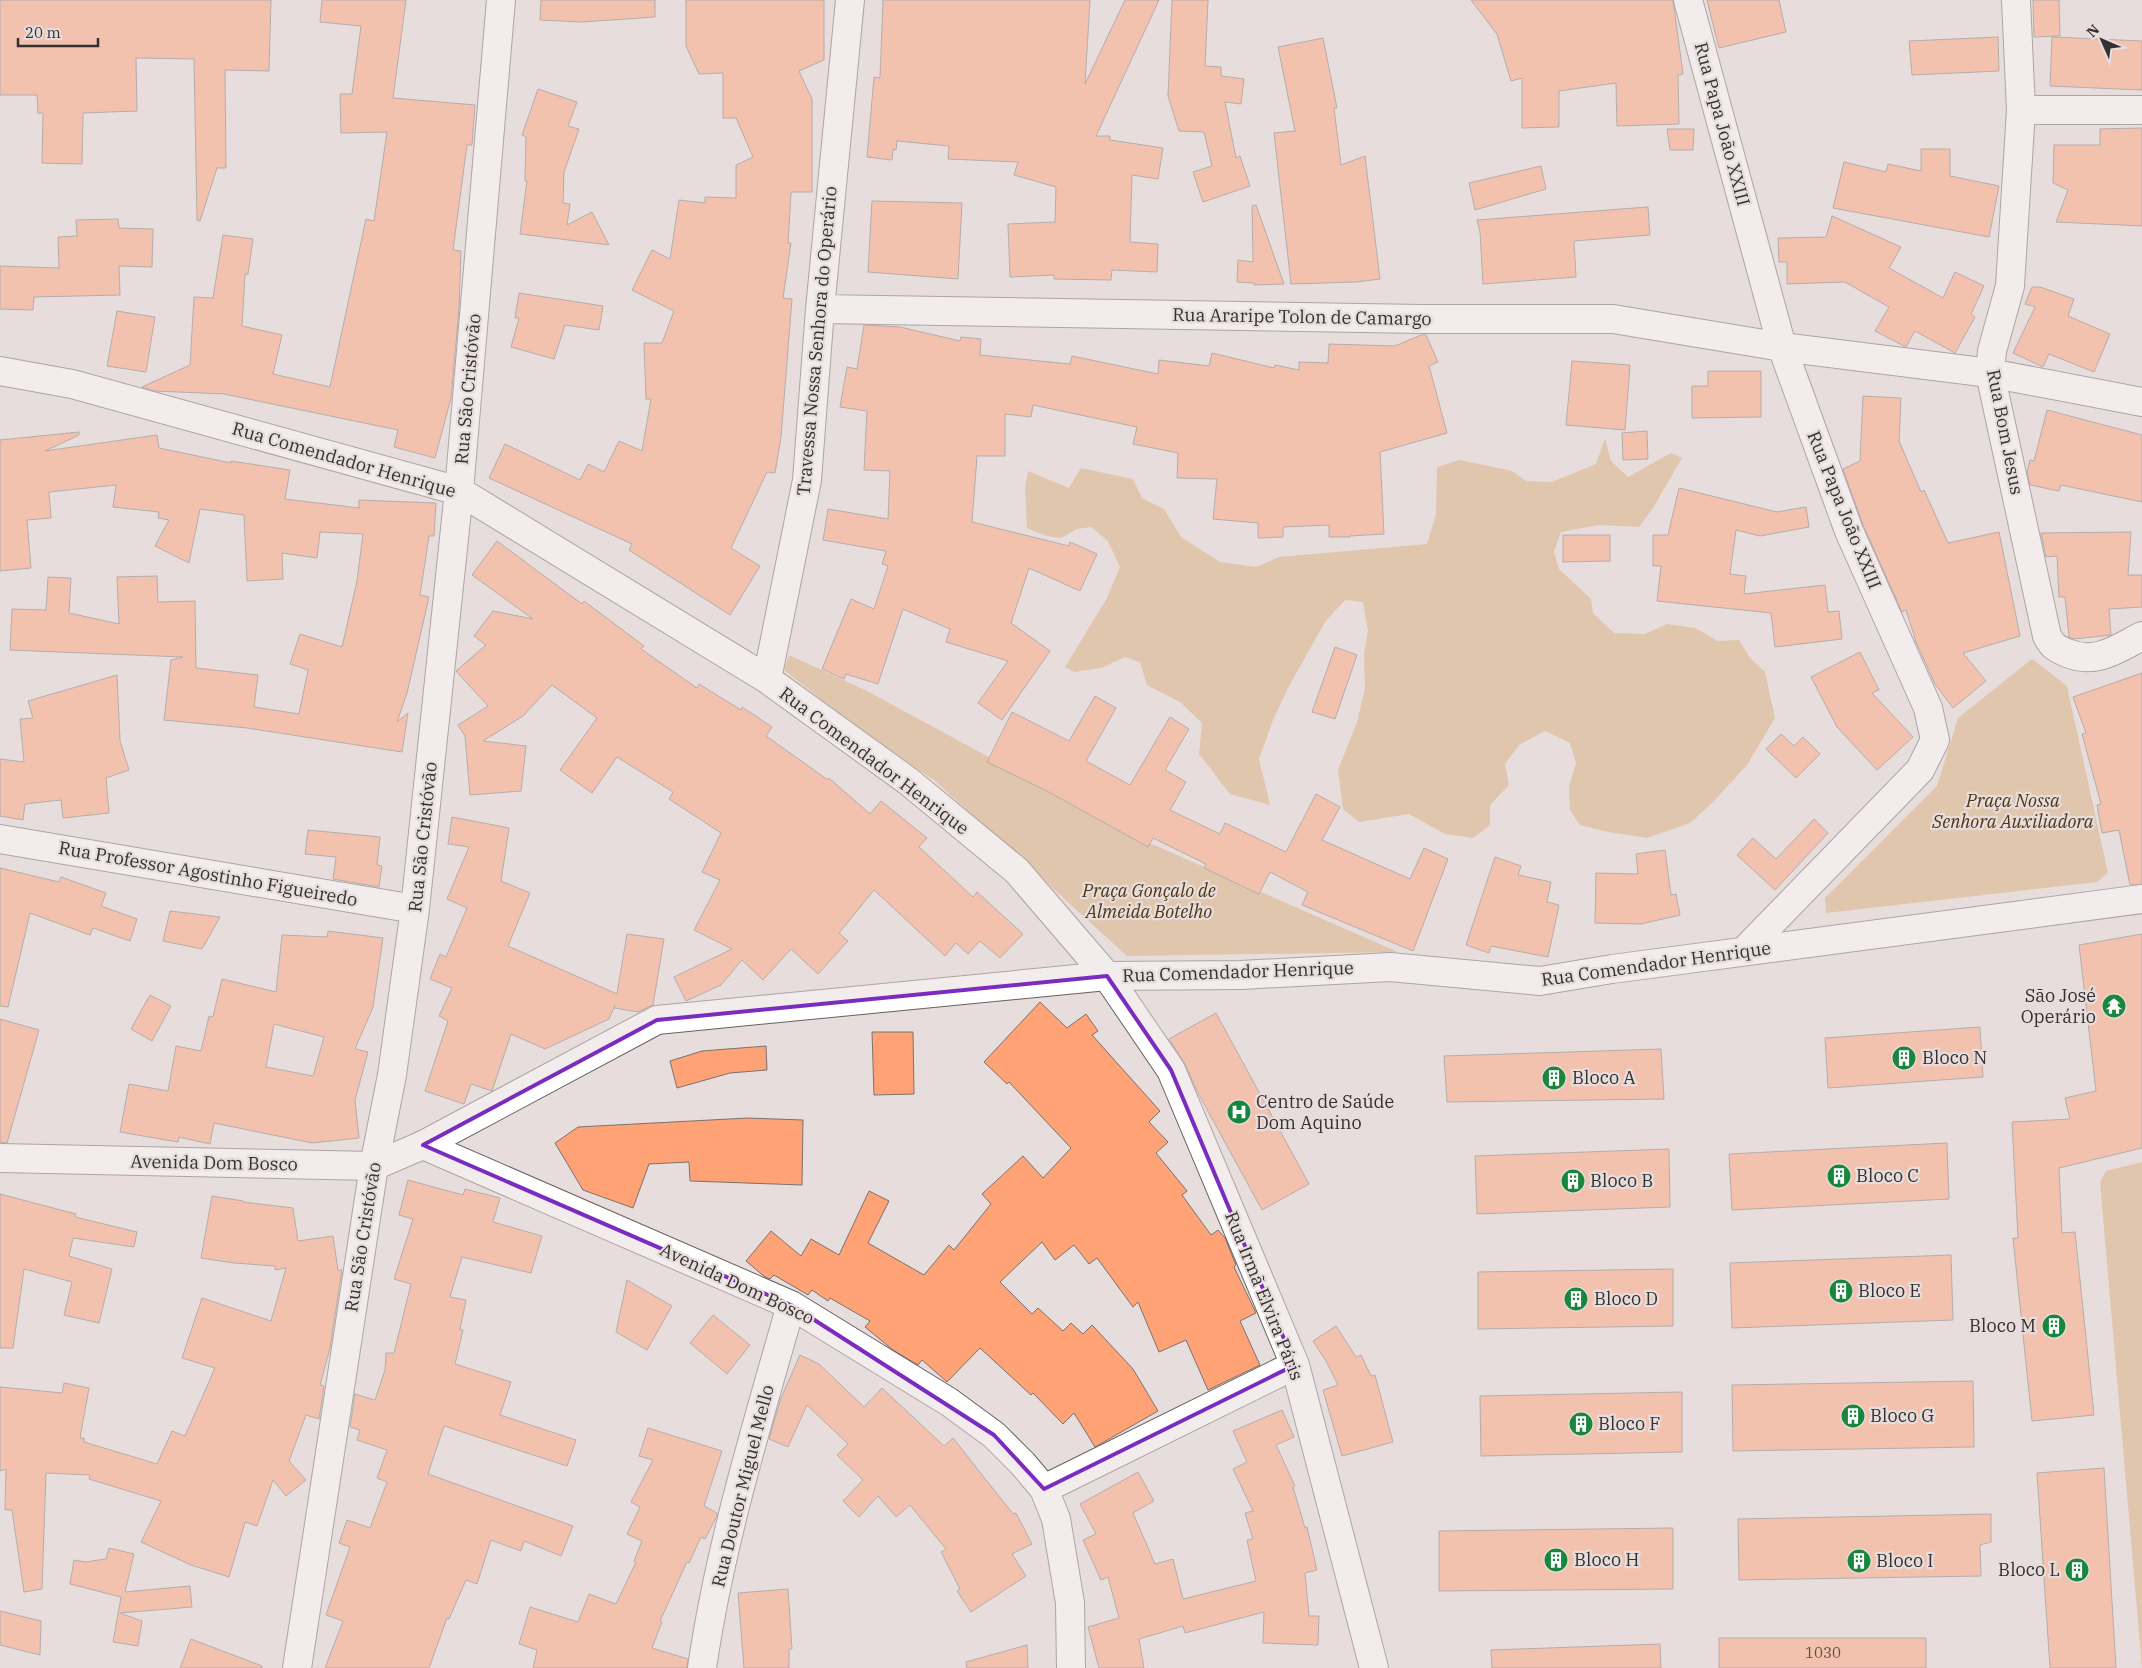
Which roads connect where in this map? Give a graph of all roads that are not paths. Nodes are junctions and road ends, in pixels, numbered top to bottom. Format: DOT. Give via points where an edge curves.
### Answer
graph roads {
  1 [pos="501,0"];
  2 [pos="850,0"];
  3 [pos="1688,0"];
  4 [pos="2016,0"];
  5 [pos="2020,110"];
  6 [pos="2142,110"];
  7 [pos="820,309"];
  8 [pos="1782,347"];
  9 [pos="0,371"];
  10 [pos="1990,374"];
  11 [pos="2142,402"];
  12 [pos="459,491"];
  13 [pos="2142,636"];
  14 [pos="766,680"];
  15 [pos="0,839"];
  16 [pos="2142,899"];
  17 [pos="415,909"];
  18 [pos="1744,951"];
  19 [pos="1106,976"];
  20 [pos="423,1145"];
  21 [pos="0,1158"];
  22 [pos="374,1166"];
  23 [pos="791,1305"];
  24 [pos="1295,1365"];
  25 [pos="1044,1489"];
  26 [pos="297,1668"];
  27 [pos="702,1668"];
  28 [pos="1071,1668"];
  29 [pos="1374,1668"];
  1 -- 12 [label="street, Rua São Cristóvão"];
  2 -- 7 [label="street, Travessa Nossa Senhora do Operário"];
  3 -- 8 [label="street, Rua Papa João XXIII"];
  4 -- 5 [label="street, Rua Bom Jesus"];
  5 -- 6 [label="street"];
  5 -- 10 [label="street, Rua Bom Jesus" via="2010,286 1992,351"];
  7 -- 8 [label="street, Rua Araripe Tolon de Camargo" via="1613,319"];
  7 -- 14 [label="street, Travessa Nossa Senhora do Operário" via="807,480"];
  8 -- 10 [label="street, Rua Araripe Tolon de Camargo"];
  8 -- 18 [label="street, Rua Papa João XXIII" via="1849,531 1928,708 1935,740 1920,770"];
  9 -- 12 [label="street, Rua Comendador Henrique" via="72,384"];
  10 -- 11 [label="street, Rua Araripe Tolon de Camargo"];
  10 -- 13 [label="street, Rua Bom Jesus" via="2047,636 2053,646 2093,659"];
  12 -- 14 [label="street, Rua Comendador Henrique"];
  12 -- 17 [label="street, Rua São Cristóvão"];
  14 -- 19 [label="street, Rua Comendador Henrique" via="908,781 1017,871"];
  15 -- 17 [label="street, Rua Professor Agostinho Figueiredo"];
  16 -- 18 [label="street, Rua Comendador Henrique"];
  17 -- 22 [label="street, Rua São Cristóvão" via="392,1075"];
  18 -- 19 [label="street, Rua Comendador Henrique" via="1540,981 1390,967"];
  19 -- 20 [label="street, Avenida Dom Bosco" via="657,1020"];
  19 -- 24 [label="street, Rua Irmã Elvira Páris" via="1171,1070"];
  20 -- 22 [label="street, Avenida Dom Bosco"];
  20 -- 23 [label="street, Avenida Dom Bosco"];
  21 -- 22 [label="street, Avenida Dom Bosco"];
  22 -- 26 [label="street, Rua São Cristóvão"];
  23 -- 25 [label="street, Avenida Dom Bosco" via="949,1402 994,1435"];
  23 -- 27 [label="street, Rua Doutor Miguel Mello" via="733,1511"];
  24 -- 25 [label="street"];
  24 -- 29 [label="street, Rua Irmã Elvira Páris"];
  25 -- 28 [label="street, Avenida Dom Bosco" via="1056,1519 1070,1603"];
}
